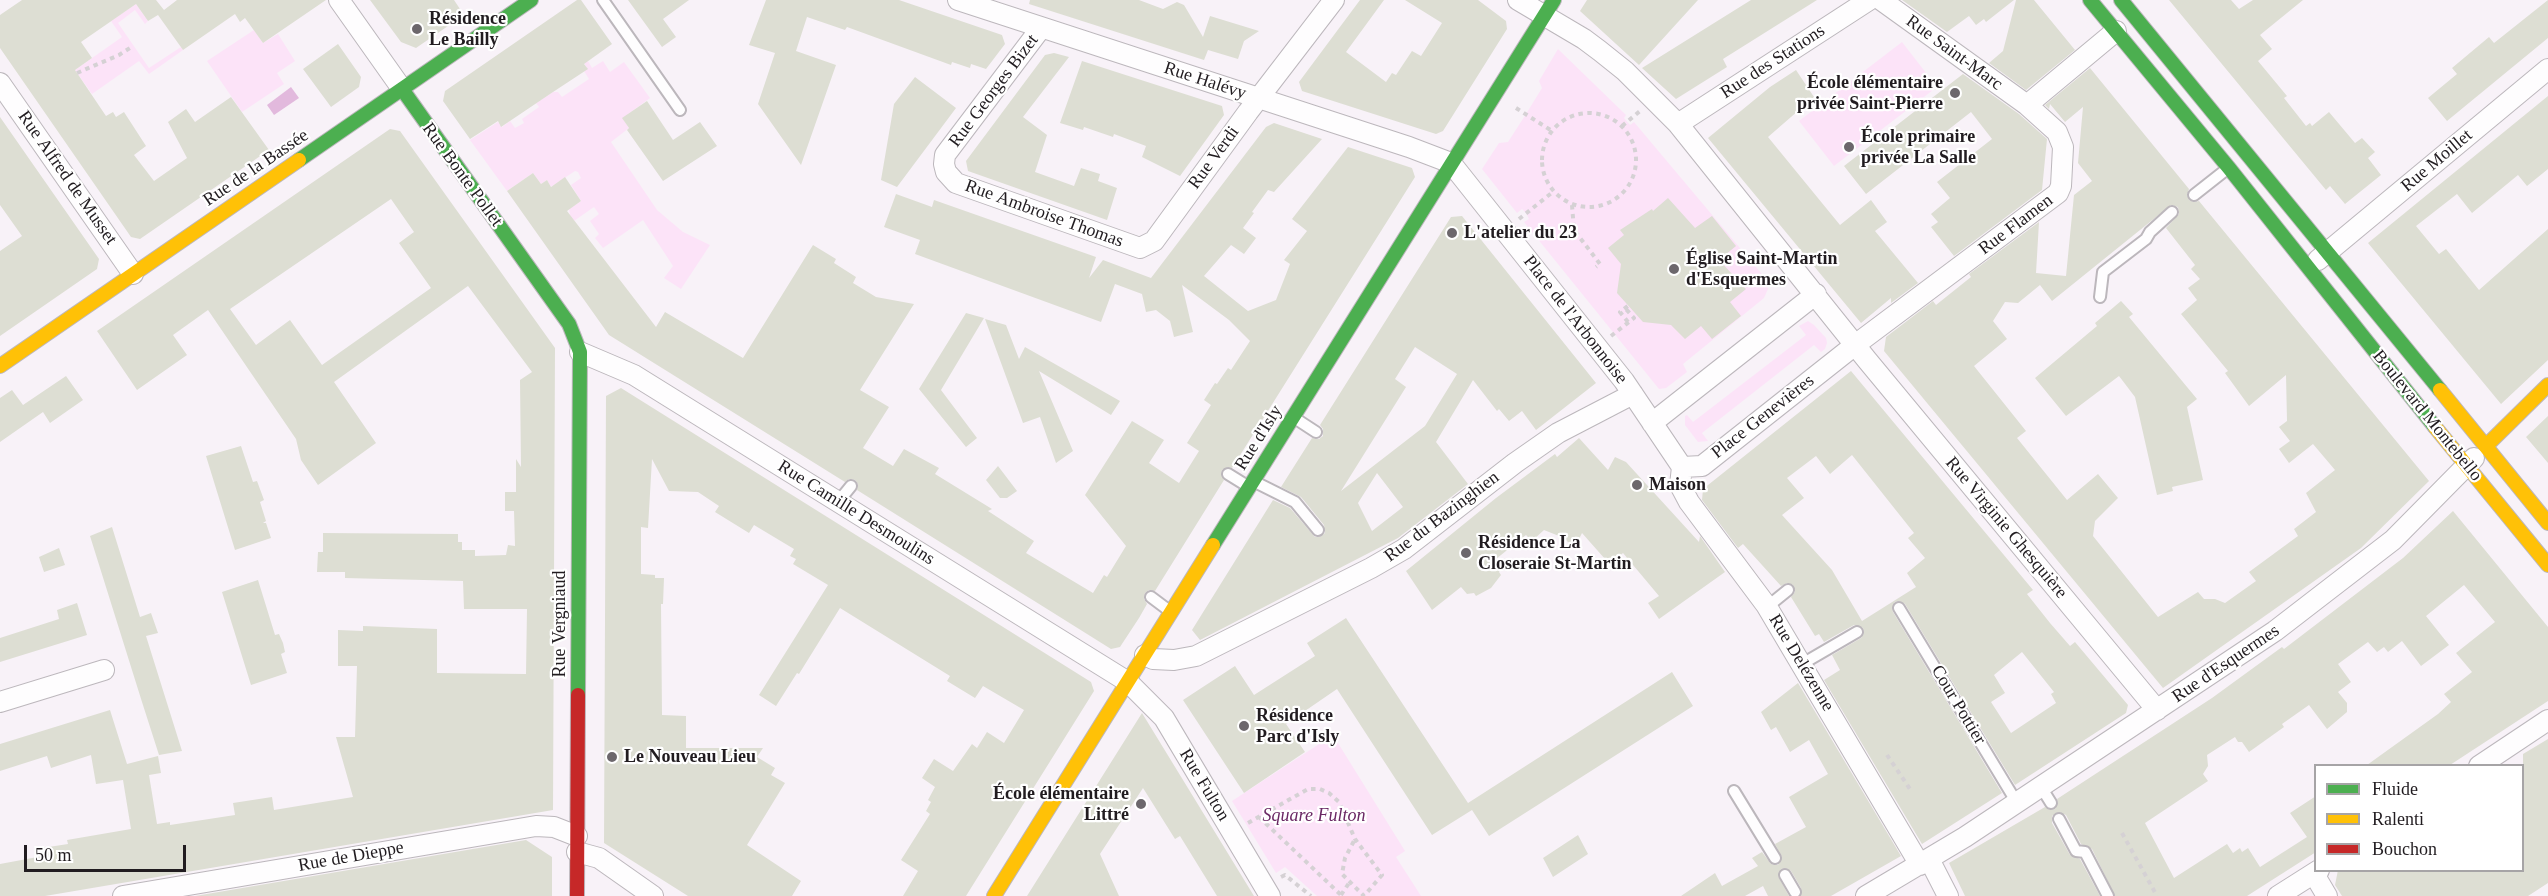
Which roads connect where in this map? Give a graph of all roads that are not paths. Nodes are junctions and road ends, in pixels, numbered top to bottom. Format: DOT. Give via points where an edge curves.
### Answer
graph roads {
  1 [pos="339,0"];
  2 [pos="531,0"];
  3 [pos="603,0"];
  4 [pos="957,0"];
  5 [pos="1334,0"];
  6 [pos="1518,0"];
  7 [pos="1869,0"];
  8 [pos="1881,0"];
  9 [pos="2090,0"];
  10 [pos="2121,0"];
  11 [pos="1548,8"];
  12 [pos="1041,28"];
  13 [pos="2116,31"];
  14 [pos="2548,69"];
  15 [pos="0,83"];
  16 [pos="402,89"];
  17 [pos="1260,98"];
  18 [pos="2027,105"];
  19 [pos="680,110"];
  20 [pos="1678,124"];
  21 [pos="1451,163"];
  22 [pos="2229,168"];
  23 [pos="956,183"];
  24 [pos="2194,195"];
  25 [pos="2172,212"];
  26 [pos="1131,246"];
  27 [pos="2327,254"];
  28 [pos="2308,267"];
  29 [pos="133,274"];
  30 [pos="1816,294"];
  31 [pos="2100,297"];
  32 [pos="1855,345"];
  33 [pos="580,352"];
  34 [pos="0,366"];
  35 [pos="2548,385"];
  36 [pos="1633,394"];
  37 [pos="1293,417"];
  38 [pos="1652,423"];
  39 [pos="1316,432"];
  40 [pos="2486,446"];
  41 [pos="2466,466"];
  42 [pos="1682,467"];
  43 [pos="1228,474"];
  44 [pos="1251,484"];
  45 [pos="851,486"];
  46 [pos="838,502"];
  47 [pos="2548,524"];
  48 [pos="1318,530"];
  49 [pos="2548,565"];
  50 [pos="1788,590"];
  51 [pos="1151,597"];
  52 [pos="1767,607"];
  53 [pos="1899,608"];
  54 [pos="1172,612"];
  55 [pos="1857,632"];
  56 [pos="1145,656"];
  57 [pos="1802,664"];
  58 [pos="104,670"];
  59 [pos="1128,682"];
  60 [pos="0,702"];
  61 [pos="2157,710"];
  62 [pos="2548,720"];
  63 [pos="2481,764"];
  64 [pos="1734,791"];
  65 [pos="2017,803"];
  66 [pos="2059,819"];
  67 [pos="577,844"];
  68 [pos="1775,858"];
  69 [pos="1925,862"];
  70 [pos="2316,872"];
  71 [pos="1785,874"];
  72 [pos="1795,892"];
  73 [pos="123,896"];
  74 [pos="577,896"];
  75 [pos="653,896"];
  76 [pos="994,896"];
  77 [pos="1270,896"];
  78 [pos="1866,896"];
  79 [pos="1948,896"];
  80 [pos="2108,896"];
  81 [pos="2278,896"];
  82 [pos="2327,896"];
  1 -- 16 [label="street, Rue Bonte Pollet"];
  2 -- 16 [label="street, Rue de la Bassée"];
  3 -- 19 [label="lane"];
  4 -- 12 [label="street, Rue Halévy"];
  5 -- 17 [label="street, Rue Verdi"];
  6 -- 11 [label="street"];
  7 -- 20 [label="street, Rue des Stations"];
  8 -- 18 [label="street, Rue Saint-Marc"];
  9 -- 13 [label="street, Boulevard Montebello"];
  10 -- 27 [label="street, Boulevard Montebello"];
  11 -- 20 [label="street" via="1625,71"];
  11 -- 21 [label="street, Rue d'Isly"];
  12 -- 17 [label="street, Rue Halévy"];
  12 -- 23 [label="street, Rue Georges Bizet" via="945,155 946,172"];
  13 -- 18 [label="street"];
  13 -- 22 [label="street, Boulevard Montebello"];
  14 -- 27 [label="street, Rue Moillet"];
  15 -- 29 [label="street, Rue Alfred de Musset"];
  16 -- 29 [label="street, Rue de la Bassée"];
  16 -- 33 [label="street, Rue Bonte Pollet" via="569,324"];
  17 -- 21 [label="street, Rue Halévy"];
  17 -- 26 [label="street, Rue Verdi" via="1154,241 1140,248"];
  18 -- 32 [label="street, Rue Flamen" via="2061,139 2063,177 2058,193"];
  20 -- 30 [label="street"];
  21 -- 36 [label="street, Place de l'Arbonnoise"];
  21 -- 37 [label="street, Rue d'Isly"];
  22 -- 24 [label="lane"];
  22 -- 28 [label="street, Boulevard Montebello"];
  23 -- 26 [label="street, Rue Ambroise Thomas"];
  25 -- 31 [label="lane" via="2146,239 2103,272"];
  27 -- 28 [label="street"];
  27 -- 40 [label="street, Boulevard Montebello"];
  28 -- 41 [label="street, Boulevard Montebello"];
  29 -- 34 [label="street, Rue de la Bassée"];
  30 -- 32 [label="street"];
  30 -- 38 [label="street"];
  32 -- 42 [label="street, Place Genevières" via="1702,466"];
  32 -- 61 [label="street, Rue Virginie Ghesquière"];
  33 -- 46 [label="street, Rue Camille Desmoulins" via="634,375"];
  33 -- 67 [label="street, Rue Vergniaud"];
  35 -- 40 [label="street, Rue d'Esquermes"];
  36 -- 38 [label="street, Place de l'Arbonnoise"];
  36 -- 56 [label="street, Rue du Bazinghien" via="1550,438 1404,549 1371,568 1196,656 1168,660"];
  37 -- 39 [label="lane"];
  37 -- 44 [label="street, Rue d'Isly"];
  38 -- 42 [label="street"];
  40 -- 41 [label="street, Rue d'Esquermes"];
  40 -- 47 [label="street, Boulevard Montebello"];
  41 -- 49 [label="street, Boulevard Montebello"];
  41 -- 61 [label="street, Rue d'Esquermes" via="2415,519 2360,567 2258,643"];
  42 -- 52 [label="street, Rue Delézenne" via="1680,485 1689,502"];
  43 -- 44 [label="lane"];
  44 -- 48 [label="lane" via="1295,502"];
  44 -- 54 [label="street, Rue d'Isly"];
  45 -- 46 [label="lane"];
  46 -- 59 [label="street, Rue Camille Desmoulins"];
  50 -- 52 [label="lane"];
  51 -- 54 [label="lane"];
  52 -- 57 [label="street, Rue Delézenne"];
  53 -- 65 [label="lane, Cour Pottier"];
  54 -- 56 [label="street, Rue d'Isly"];
  55 -- 57 [label="lane"];
  56 -- 59 [label="street, Rue d'Isly"];
  57 -- 69 [label="street, Rue Delézenne"];
  58 -- 60 [label="street"];
  59 -- 76 [label="street, Rue d'Isly"];
  59 -- 77 [label="street, Rue Fulton" via="1164,718"];
  61 -- 65 [label="street, Rue d'Esquermes" via="2046,795"];
  62 -- 63 [label="street"];
  64 -- 68 [label="lane"];
  65 -- 69 [label="street, Rue d'Esquermes"];
  66 -- 80 [label="lane" via="2076,851 2085,852"];
  67 -- 73 [label="street, Rue de Dieppe" via="554,827 536,826"];
  67 -- 74 [label="street, Rue Vergniaud"];
  67 -- 75 [label="street, Rue de Dieppe"];
  69 -- 78 [label="street, Rue d'Esquermes"];
  69 -- 79 [label="street, Rue Delézenne"];
  70 -- 81 [label="street"];
  70 -- 82 [label="street"];
  71 -- 72 [label="lane"];
}
